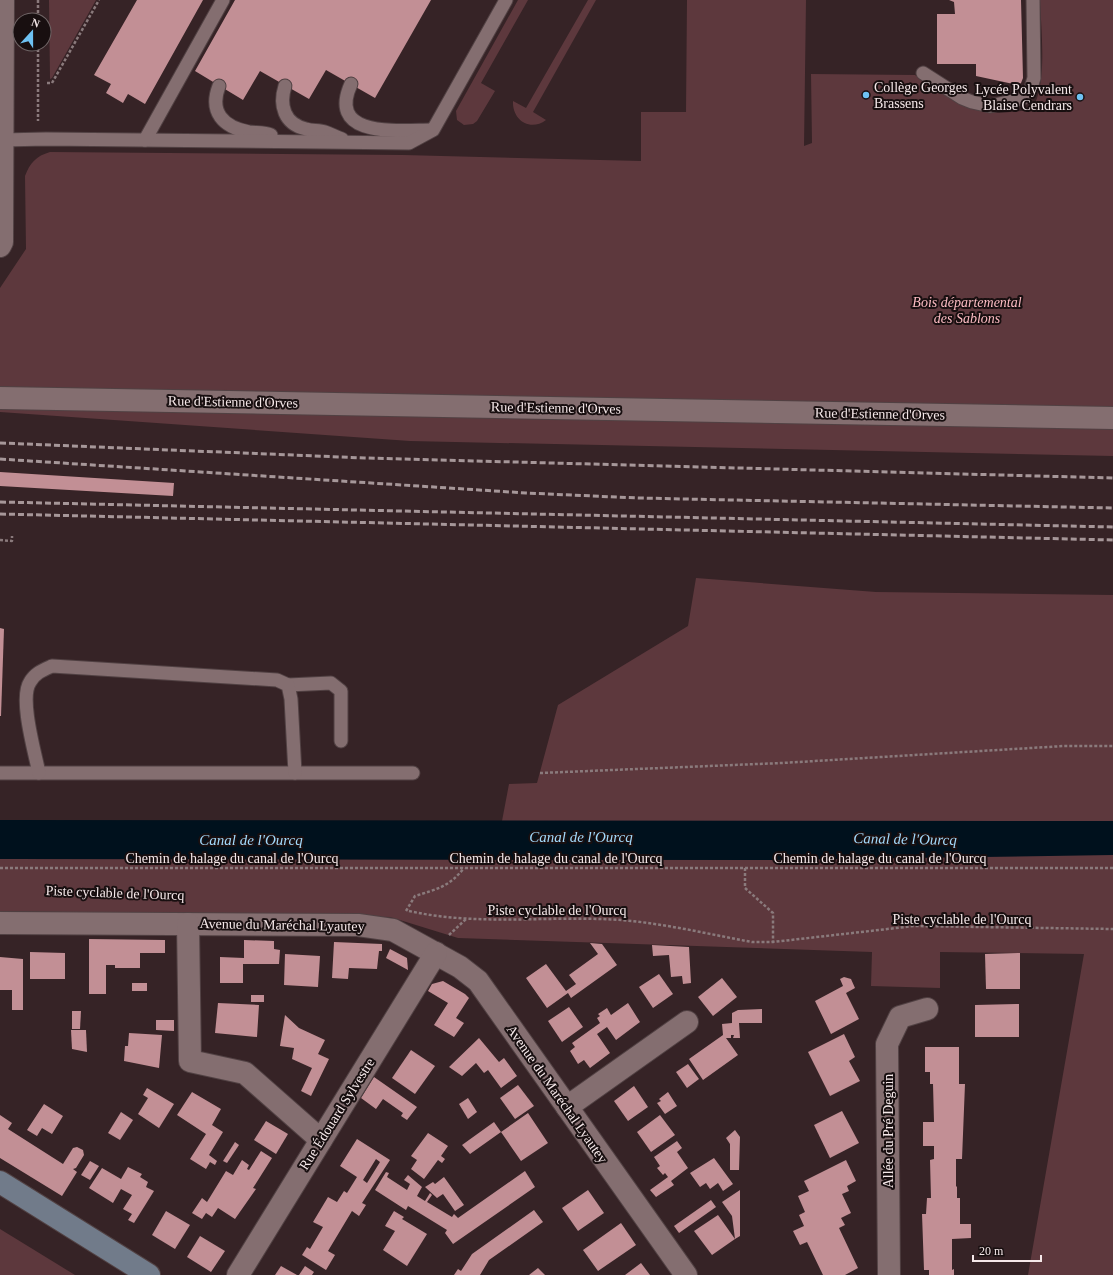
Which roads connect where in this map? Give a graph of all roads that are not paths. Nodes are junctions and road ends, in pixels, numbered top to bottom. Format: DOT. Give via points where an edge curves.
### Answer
graph roads {
  1 [pos="3,0"];
  2 [pos="223,0"];
  3 [pos="506,0"];
  4 [pos="1034,0"];
  5 [pos="923,73"];
  6 [pos="351,84"];
  7 [pos="219,86"];
  8 [pos="285,86"];
  9 [pos="432,130"];
  10 [pos="3,140"];
  11 [pos="145,140"];
  12 [pos="283,142"];
  13 [pos="349,142"];
  14 [pos="1,166"];
  15 [pos="0,246"];
  16 [pos="0,398"];
  17 [pos="1113,418"];
  18 [pos="288,685"];
  19 [pos="342,741"];
  20 [pos="0,773"];
  21 [pos="39,773"];
  22 [pos="296,773"];
  23 [pos="413,773"];
  24 [pos="0,923"];
  25 [pos="188,924"];
  26 [pos="436,953"];
  27 [pos="927,1009"];
  28 [pos="687,1022"];
  29 [pos="567,1107"];
  30 [pos="321,1140"];
  31 [pos="0,1182"];
  32 [pos="149,1275"];
  33 [pos="238,1275"];
  34 [pos="686,1275"];
  35 [pos="889,1275"];
  1 -- 10 [label="street"];
  2 -- 11 [label="lane"];
  3 -- 9 [label="lane"];
  4 -- 5 [label="lane" via="1034,78 1030,92 1022,99 990,106 972,102"];
  6 -- 9 [label="lane" via="347,94 347,106 351,117 362,126 377,130"];
  7 -- 12 [label="lane" via="215,102 217,113 224,121 234,128 269,134"];
  8 -- 13 [label="lane" via="281,98 282,109 288,118 306,129 324,132"];
  9 -- 13 [label="lane" via="409,143"];
  10 -- 11 [label="lane"];
  10 -- 14 [label="street"];
  11 -- 12 [label="lane"];
  12 -- 13 [label="lane"];
  14 -- 15 [label="street"];
  16 -- 17 [label="street, Rue d'Estienne d'Orves"];
  18 -- 19 [label="lane" via="331,683 341,691"];
  18 -- 21 [label="lane" via="277,680 52,666 40,671 29,683 25,704"];
  18 -- 22 [label="lane"];
  20 -- 21 [label="lane"];
  21 -- 22 [label="lane"];
  22 -- 23 [label="lane"];
  24 -- 25 [label="street, Avenue du Maréchal Lyautey"];
  25 -- 26 [label="street, Avenue du Maréchal Lyautey" via="358,925 393,930"];
  25 -- 30 [label="street" via="190,1060 245,1073"];
  26 -- 29 [label="street, Avenue du Maréchal Lyautey" via="478,981"];
  26 -- 30 [label="street, Rue Édouard Sylvestre"];
  27 -- 35 [label="street, Allée du Pré Deguin" via="900,1018 887,1044"];
  28 -- 29 [label="street"];
  29 -- 34 [label="street, Avenue du Maréchal Lyautey"];
  30 -- 33 [label="street, Rue Édouard Sylvestre"];
  31 -- 32 [label="main road"];
}
